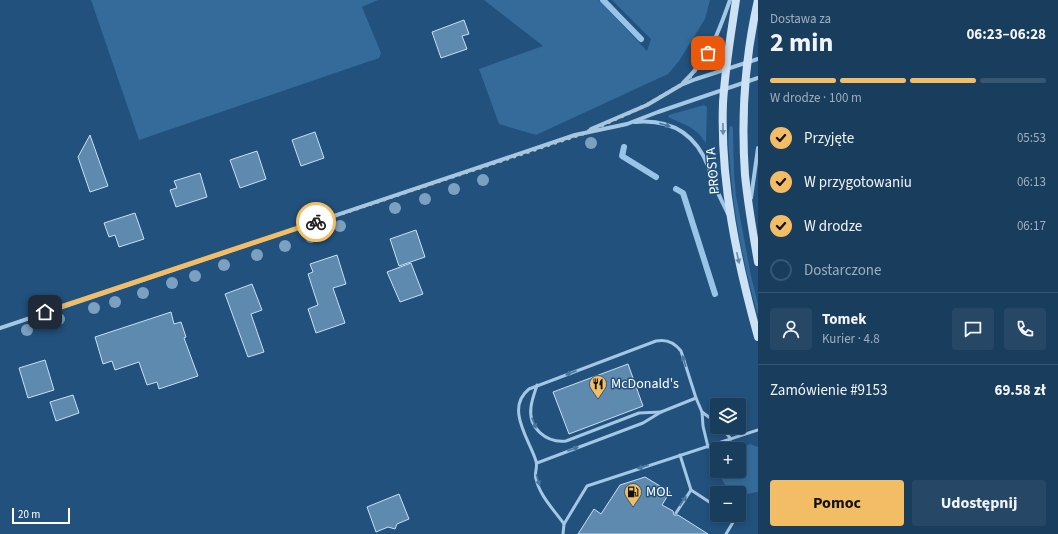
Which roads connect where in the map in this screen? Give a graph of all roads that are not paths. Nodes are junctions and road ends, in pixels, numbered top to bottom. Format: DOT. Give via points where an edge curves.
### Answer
graph roads {
  1 [pos="730,0"];
  2 [pos="736,0"];
  3 [pos="758,0"];
  4 [pos="758,59"];
  5 [pos="747,62"];
  6 [pos="726,69"];
  7 [pos="758,78"];
  8 [pos="745,83"];
  9 [pos="681,85"];
  10 [pos="724,90"];
  11 [pos="627,124"];
  12 [pos="582,134"];
  13 [pos="758,148"];
  14 [pos="749,209"];
  15 [pos="730,219"];
  16 [pos="758,262"];
  17 [pos="0,328"];
  18 [pos="758,337"];
  19 [pos="537,385"];
  20 [pos="696,398"];
  21 [pos="661,412"];
  22 [pos="702,412"];
  23 [pos="710,418"];
  24 [pos="758,430"];
  25 [pos="727,434"];
  26 [pos="731,439"];
  27 [pos="708,447"];
  28 [pos="680,455"];
  29 [pos="537,463"];
  30 [pos="691,490"];
  31 [pos="710,502"];
  32 [pos="676,513"];
  33 [pos="733,522"];
  34 [pos="564,524"];
  35 [pos="563,534"];
  36 [pos="726,534"];
  1 -- 9 [label="street" via="718,35 708,53"];
  2 -- 6 [label="main road, PROSTA"];
  3 -- 5 [label="main road"];
  4 -- 5 [label="street"];
  5 -- 6 [label="street"];
  5 -- 8 [label="main road"];
  6 -- 9 [label="street"];
  6 -- 10 [label="main road, PROSTA"];
  7 -- 8 [label="street"];
  8 -- 10 [label="street"];
  8 -- 14 [label="main road" via="745,176"];
  9 -- 12 [label="street" via="647,105"];
  10 -- 11 [label="street"];
  10 -- 15 [label="main road, PROSTA, one-way" via="724,162"];
  11 -- 12 [label="street"];
  11 -- 15 [label="street, one-way" via="659,122 687,134 705,158"];
  12 -- 17 [label="street"];
  13 -- 14 [label="street"];
  14 -- 16 [label="main road"];
  15 -- 18 [label="main road, PROSTA, one-way"];
  20 -- 19 [label="lane, one-way" via="681,351 674,344 661,340"];
  19 -- 21 [label="lane, one-way" via="530,407 532,420 538,432 554,441 566,441 639,413"];
  19 -- 29 [label="lane" via="525,392 518,410"];
  20 -- 21 [label="lane"];
  20 -- 22 [label="lane"];
  29 -- 21 [label="lane, one-way" via="643,423"];
  22 -- 23 [label="lane"];
  22 -- 27 [label="lane"];
  24 -- 26 [label="lane"];
  25 -- 26 [label="lane"];
  26 -- 27 [label="lane"];
  27 -- 28 [label="lane"];
  28 -- 30 [label="lane"];
  28 -- 34 [label="lane, one-way" via="587,486"];
  29 -- 34 [label="lane, one-way" via="535,478"];
  30 -- 31 [label="lane"];
  32 -- 30 [label="lane, one-way"];
  33 -- 36 [label="lane"];
  34 -- 35 [label="lane"];
}
